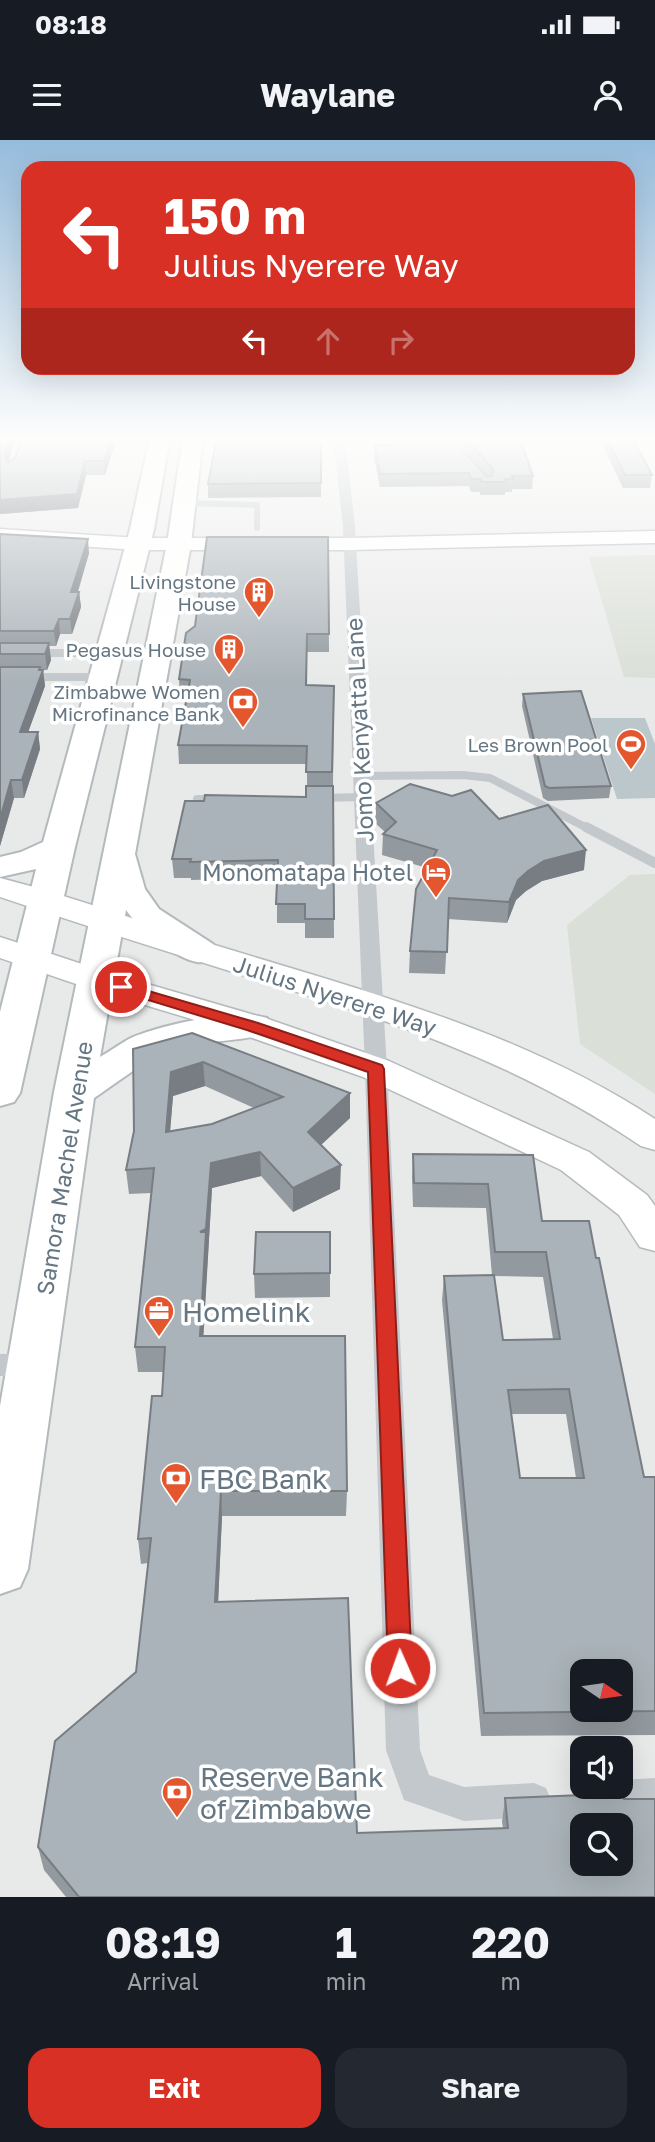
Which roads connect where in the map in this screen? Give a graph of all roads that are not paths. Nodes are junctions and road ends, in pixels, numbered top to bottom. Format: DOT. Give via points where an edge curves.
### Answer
graph roads {
  1 [pos="144,519"];
  2 [pos="183,519"];
  3 [pos="257,519"];
  4 [pos="347,519"];
  5 [pos="0,523"];
  6 [pos="655,523"];
  7 [pos="257,528"];
  8 [pos="0,535"];
  9 [pos="349,535"];
  10 [pos="140,537"];
  11 [pos="180,537"];
  12 [pos="655,537"];
  13 [pos="27,653"];
  14 [pos="105,665"];
  15 [pos="26,677"];
  16 [pos="362,787"];
  17 [pos="307,798"];
  18 [pos="197,799"];
  19 [pos="225,799"];
  20 [pos="58,847"];
  21 [pos="119,856"];
  22 [pos="655,863"];
  23 [pos="0,867"];
  24 [pos="0,887"];
  25 [pos="45,902"];
  26 [pos="106,923"];
  27 [pos="16,952"];
  28 [pos="200,952"];
  29 [pos="94,979"];
  30 [pos="373,1004"];
  31 [pos="253,1026"];
  32 [pos="376,1069"];
  33 [pos="74,1092"];
  34 [pos="0,1093"];
  35 [pos="655,1137"];
  36 [pos="655,1236"];
  37 [pos="17,1364"];
  38 [pos="0,1569"];
  39 [pos="655,1795"];
  1 -- 10 [label="highway"];
  2 -- 11 [label="highway, Samora Machel Avenue"];
  3 -- 7 [label="lane"];
  4 -- 9 [label="street, Jomo Kenyatta Lane"];
  5 -- 10 [label="main road"];
  6 -- 9 [label="main road"];
  7 -- 9 [label="main road"];
  7 -- 11 [label="main road"];
  8 -- 10 [label="main road"];
  9 -- 11 [label="main road"];
  9 -- 12 [label="main road"];
  9 -- 16 [label="street, Jomo Kenyatta Lane"];
  10 -- 11 [label="main road"];
  10 -- 14 [label="highway"];
  11 -- 21 [label="highway, Samora Machel Avenue"];
  13 -- 14 [label="lane"];
  14 -- 15 [label="lane"];
  14 -- 20 [label="highway"];
  16 -- 17 [label="lane"];
  16 -- 22 [label="lane" via="463,775 490,778"];
  16 -- 30 [label="street, Jomo Kenyatta Lane"];
  18 -- 19 [label="lane"];
  20 -- 23 [label="highway" via="32,860"];
  20 -- 25 [label="highway"];
  21 -- 26 [label="highway, Samora Machel Avenue"];
  21 -- 28 [label="highway" via="128,889 147,916"];
  24 -- 25 [label="main road, Julius Nyerere Way"];
  25 -- 26 [label="main road, Julius Nyerere Way"];
  25 -- 27 [label="highway"];
  26 -- 28 [label="main road, Julius Nyerere Way"];
  26 -- 29 [label="highway, Samora Machel Avenue"];
  27 -- 29 [label="main road"];
  27 -- 34 [label="highway"];
  28 -- 30 [label="main road, Julius Nyerere Way"];
  29 -- 31 [label="main road"];
  29 -- 33 [label="highway, Samora Machel Avenue"];
  30 -- 32 [label="street, Jomo Kenyatta Lane"];
  30 -- 35 [label="main road, Julius Nyerere Way" via="519,1059"];
  31 -- 32 [label="main road"];
  31 -- 33 [label="highway" via="193,1033 146,1046"];
  32 -- 36 [label="main road" via="575,1161 633,1205"];
  32 -- 39 [label="street, Jomo Kenyatta Lane" via="403,1750 416,1788 464,1804"];
  33 -- 37 [label="highway, Samora Machel Avenue"];
  37 -- 38 [label="highway, Samora Machel Avenue"];
}
